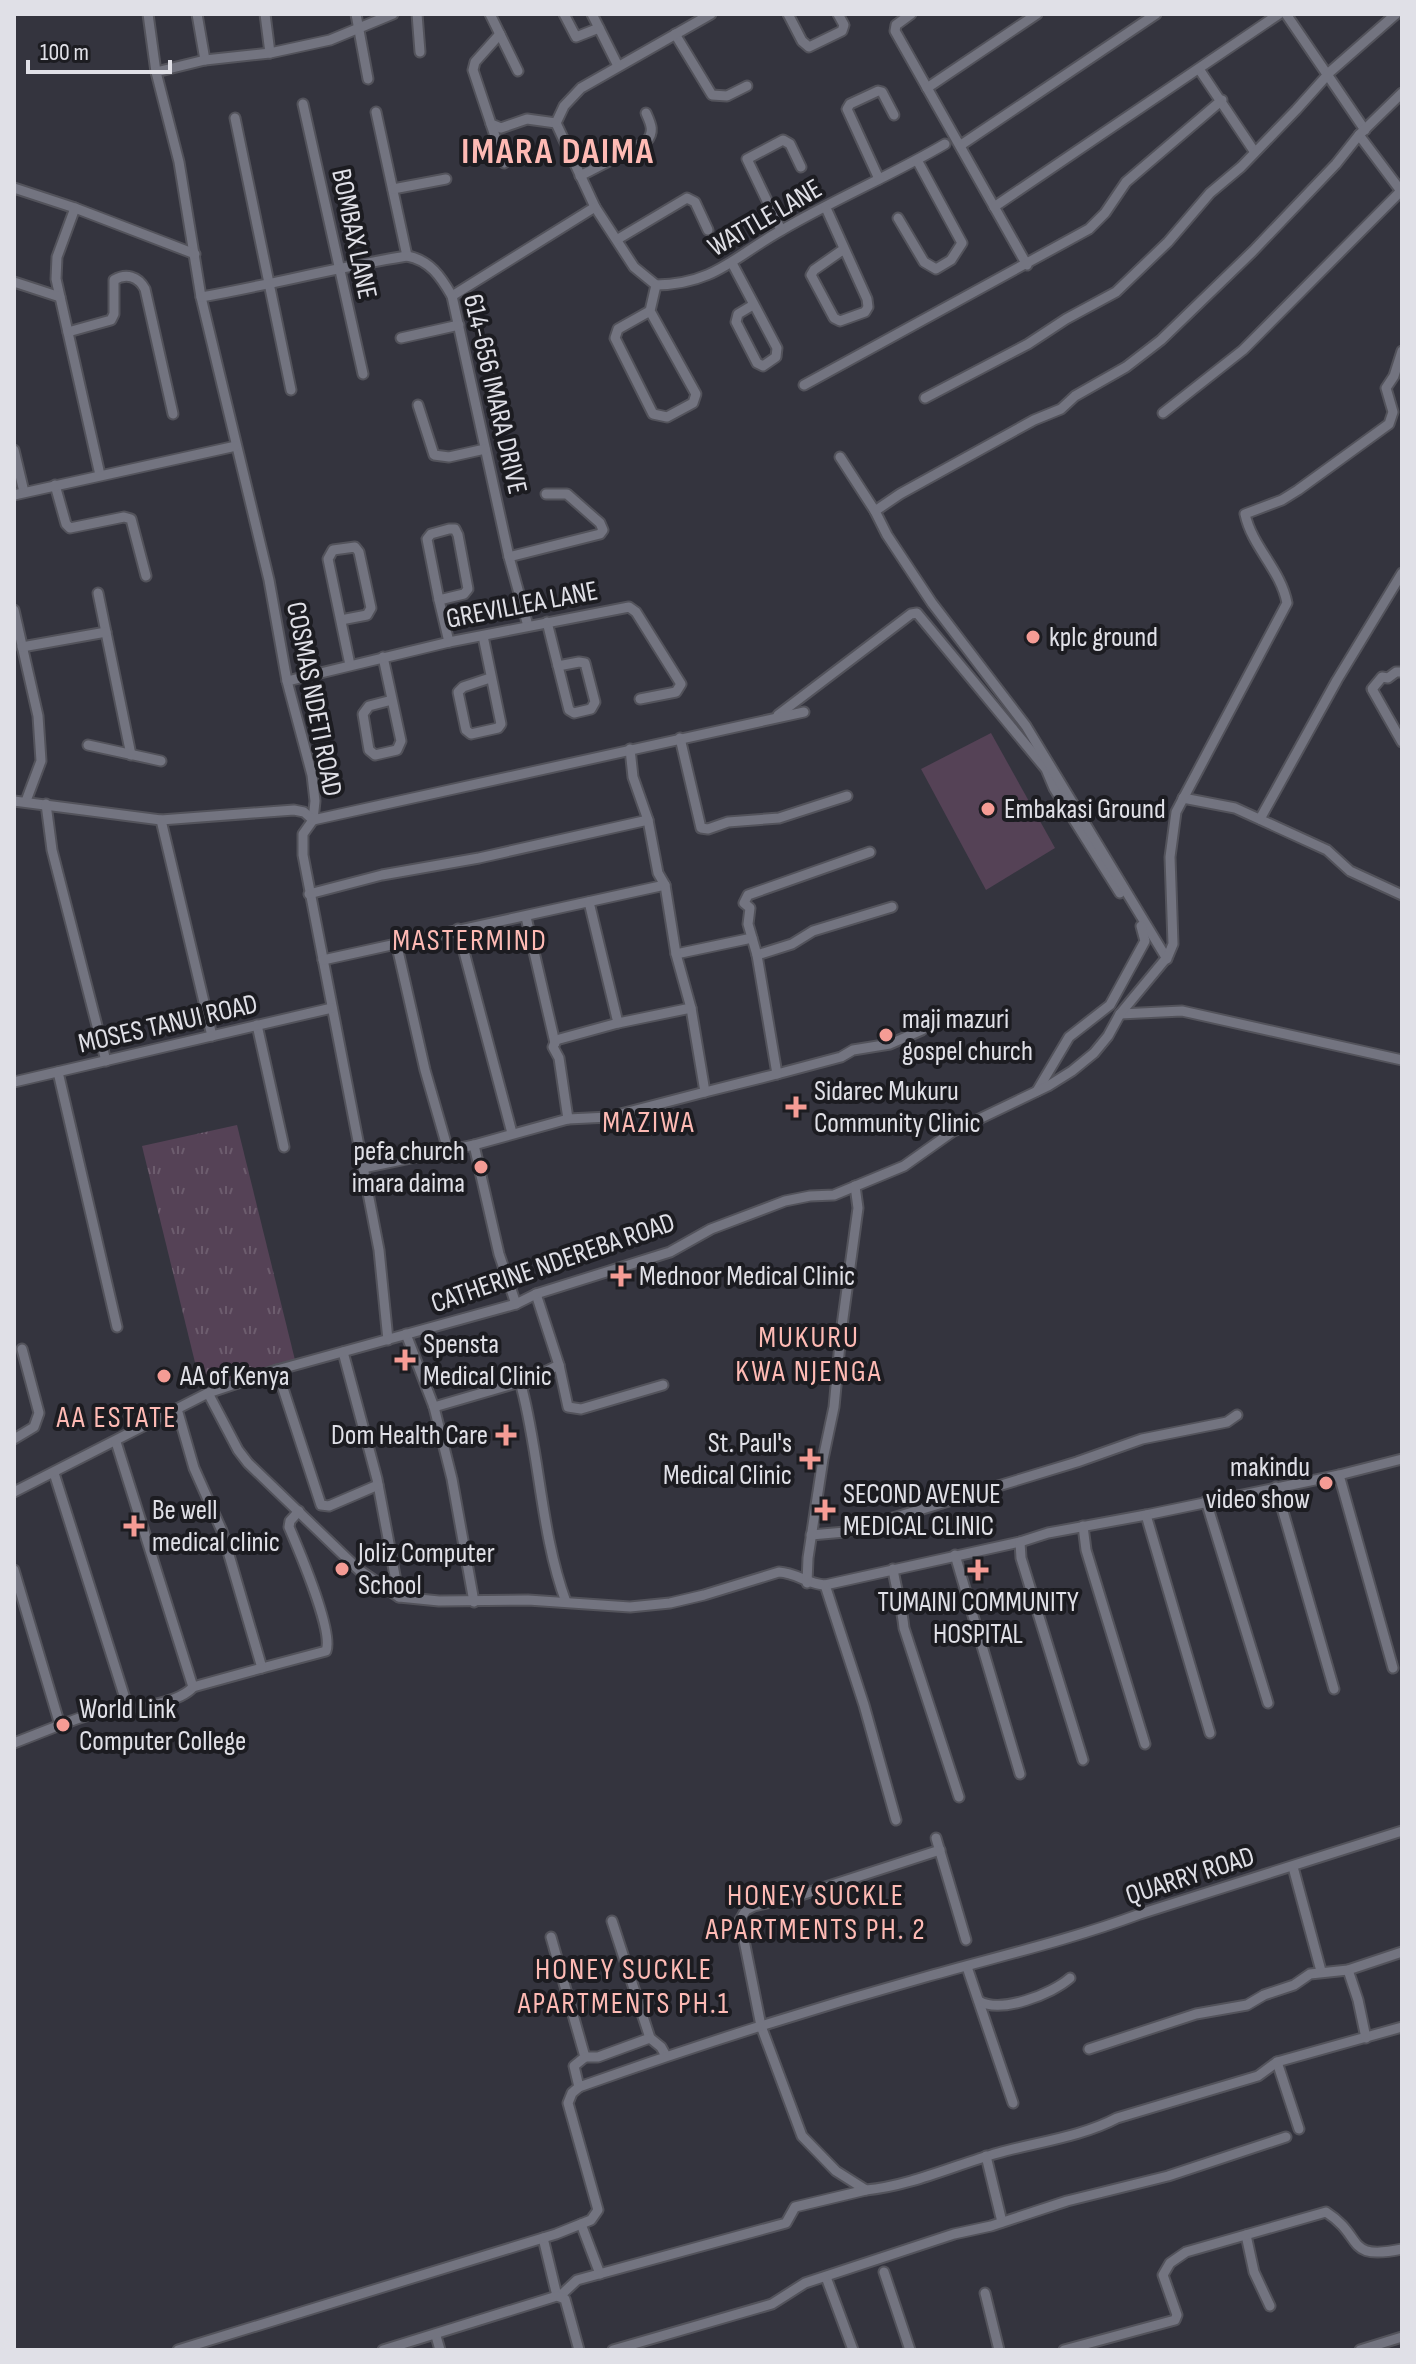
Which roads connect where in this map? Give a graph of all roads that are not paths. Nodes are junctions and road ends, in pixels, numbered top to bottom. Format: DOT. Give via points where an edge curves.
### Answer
graph roads {
  1 [pos="148,14"];
  2 [pos="197,14"];
  3 [pos="265,14"];
  4 [pos="356,14"];
  5 [pos="393,14"];
  6 [pos="417,14"];
  7 [pos="490,14"];
  8 [pos="564,14"];
  9 [pos="592,14"];
  10 [pos="710,14"];
  11 [pos="788,14"];
  12 [pos="838,14"];
  13 [pos="911,14"];
  14 [pos="1037,14"];
  15 [pos="1156,14"];
  16 [pos="1279,14"];
  17 [pos="1286,14"];
  18 [pos="1396,14"];
  19 [pos="360,27"];
  20 [pos="599,28"];
  21 [pos="500,34"];
  22 [pos="675,34"];
  23 [pos="420,52"];
  24 [pos="270,53"];
  25 [pos="205,60"];
  26 [pos="618,66"];
  27 [pos="1199,69"];
  28 [pos="518,71"];
  29 [pos="156,72"];
  30 [pos="1328,75"];
  31 [pos="368,79"];
  32 [pos="747,86"];
  33 [pos="927,88"];
  34 [pos="1402,93"];
  35 [pos="1222,100"];
  36 [pos="303,104"];
  37 [pos="376,112"];
  38 [pos="646,113"];
  39 [pos="894,115"];
  40 [pos="235,118"];
  41 [pos="556,123"];
  42 [pos="491,124"];
  43 [pos="1362,132"];
  44 [pos="945,144"];
  45 [pos="961,145"];
  46 [pos="1254,151"];
  47 [pos="917,160"];
  48 [pos="504,163"];
  49 [pos="801,167"];
  50 [pos="580,176"];
  51 [pos="446,179"];
  52 [pos="879,179"];
  53 [pos="14,188"];
  54 [pos="393,189"];
  55 [pos="1401,191"];
  56 [pos="595,207"];
  57 [pos="994,207"];
  58 [pos="75,208"];
  59 [pos="826,208"];
  60 [pos="898,218"];
  61 [pos="708,230"];
  62 [pos="781,230"];
  63 [pos="618,239"];
  64 [pos="844,249"];
  65 [pos="195,254"];
  66 [pos="407,256"];
  67 [pos="732,263"];
  68 [pos="1027,265"];
  69 [pos="339,267"];
  70 [pos="14,282"];
  71 [pos="270,285"];
  72 [pos="656,285"];
  73 [pos="452,296"];
  74 [pos="60,297"];
  75 [pos="201,297"];
  76 [pos="753,305"];
  77 [pos="650,311"];
  78 [pos="459,325"];
  79 [pos="68,332"];
  80 [pos="401,338"];
  81 [pos="1402,351"];
  82 [pos="363,374"];
  83 [pos="804,385"];
  84 [pos="291,390"];
  85 [pos="925,398"];
  86 [pos="418,405"];
  87 [pos="1163,413"];
  88 [pos="173,414"];
  89 [pos="236,446"];
  90 [pos="485,449"];
  91 [pos="14,450"];
  92 [pos="840,457"];
  93 [pos="100,475"];
  94 [pos="55,485"];
  95 [pos="19,494"];
  96 [pos="550,494"];
  97 [pos="875,511"];
  98 [pos="509,557"];
  99 [pos="1402,573"];
  100 [pos="146,576"];
  101 [pos="98,593"];
  102 [pos="439,600"];
  103 [pos="14,610"];
  104 [pos="341,620"];
  105 [pos="547,622"];
  106 [pos="528,626"];
  107 [pos="106,632"];
  108 [pos="483,636"];
  109 [pos="449,642"];
  110 [pos="22,647"];
  111 [pos="383,657"];
  112 [pos="350,665"];
  113 [pos="558,666"];
  114 [pos="1402,672"];
  115 [pos="490,678"];
  116 [pos="287,681"];
  117 [pos="640,699"];
  118 [pos="392,700"];
  119 [pos="804,712"];
  120 [pos="775,717"];
  121 [pos="680,738"];
  122 [pos="1402,742"];
  123 [pos="88,745"];
  124 [pos="630,749"];
  125 [pos="131,755"];
  126 [pos="161,761"];
  127 [pos="847,796"];
  128 [pos="1183,798"];
  129 [pos="14,801"];
  130 [pos="26,801"];
  131 [pos="46,804"];
  132 [pos="1260,819"];
  133 [pos="161,820"];
  134 [pos="313,820"];
  135 [pos="648,820"];
  136 [pos="870,852"];
  137 [pos="665,885"];
  138 [pos="309,894"];
  139 [pos="1402,895"];
  140 [pos="589,902"];
  141 [pos="892,907"];
  142 [pos="526,917"];
  143 [pos="458,929"];
  144 [pos="752,938"];
  145 [pos="396,942"];
  146 [pos="676,954"];
  147 [pos="757,955"];
  148 [pos="1167,959"];
  149 [pos="323,960"];
  150 [pos="332,1008"];
  151 [pos="691,1008"];
  152 [pos="1120,1014"];
  153 [pos="618,1023"];
  154 [pos="257,1025"];
  155 [pos="922,1030"];
  156 [pos="212,1036"];
  157 [pos="555,1043"];
  158 [pos="1402,1060"];
  159 [pos="106,1061"];
  160 [pos="58,1072"];
  161 [pos="777,1074"];
  162 [pos="14,1082"];
  163 [pos="1037,1091"];
  164 [pos="705,1092"];
  165 [pos="568,1119"];
  166 [pos="512,1133"];
  167 [pos="474,1145"];
  168 [pos="284,1147"];
  169 [pos="448,1150"];
  170 [pos="363,1168"];
  171 [pos="855,1186"];
  172 [pos="536,1294"];
  173 [pos="516,1304"];
  174 [pos="117,1327"];
  175 [pos="406,1334"];
  176 [pos="388,1340"];
  177 [pos="22,1349"];
  178 [pos="343,1352"];
  179 [pos="559,1365"];
  180 [pos="277,1370"];
  181 [pos="528,1380"];
  182 [pos="663,1385"];
  183 [pos="208,1393"];
  184 [pos="434,1407"];
  185 [pos="177,1409"];
  186 [pos="1237,1415"];
  187 [pos="14,1439"];
  188 [pos="116,1442"];
  189 [pos="1402,1459"];
  190 [pos="54,1473"];
  191 [pos="1339,1475"];
  192 [pos="378,1485"];
  193 [pos="1276,1487"];
  194 [pos="14,1492"];
  195 [pos="1206,1501"];
  196 [pos="299,1511"];
  197 [pos="1146,1515"];
  198 [pos="1083,1526"];
  199 [pos="811,1535"];
  200 [pos="1020,1542"];
  201 [pos="955,1555"];
  202 [pos="893,1569"];
  203 [pos="14,1570"];
  204 [pos="807,1583"];
  205 [pos="825,1585"];
  206 [pos="399,1597"];
  207 [pos="474,1602"];
  208 [pos="566,1602"];
  209 [pos="262,1668"];
  210 [pos="1393,1668"];
  211 [pos="193,1687"];
  212 [pos="1334,1689"];
  213 [pos="1268,1703"];
  214 [pos="129,1711"];
  215 [pos="60,1725"];
  216 [pos="1210,1733"];
  217 [pos="14,1743"];
  218 [pos="1145,1744"];
  219 [pos="1083,1760"];
  220 [pos="1020,1774"];
  221 [pos="959,1797"];
  222 [pos="896,1820"];
  223 [pos="1402,1831"];
  224 [pos="936,1838"];
  225 [pos="940,1850"];
  226 [pos="1293,1867"];
  227 [pos="612,1921"];
  228 [pos="551,1937"];
  229 [pos="966,1940"];
  230 [pos="1402,1952"];
  231 [pos="967,1967"];
  232 [pos="1348,1970"];
  233 [pos="1321,1971"];
  234 [pos="1070,1978"];
  235 [pos="979,2001"];
  236 [pos="761,2026"];
  237 [pos="1402,2027"];
  238 [pos="650,2038"];
  239 [pos="1366,2038"];
  240 [pos="1089,2049"];
  241 [pos="666,2056"];
  242 [pos="585,2057"];
  243 [pos="1277,2062"];
  244 [pos="579,2087"];
  245 [pos="1013,2103"];
  246 [pos="1299,2129"];
  247 [pos="1286,2137"];
  248 [pos="986,2156"];
  249 [pos="866,2190"];
  250 [pos="1002,2222"];
  251 [pos="581,2224"];
  252 [pos="1246,2235"];
  253 [pos="543,2238"];
  254 [pos="1402,2249"];
  255 [pos="884,2272"];
  256 [pos="600,2274"];
  257 [pos="826,2277"];
  258 [pos="985,2293"];
  259 [pos="558,2296"];
  260 [pos="1270,2306"];
  261 [pos="436,2336"];
  262 [pos="1402,2337"];
  263 [pos="178,2350"];
  264 [pos="383,2350"];
  265 [pos="440,2350"];
  266 [pos="579,2350"];
  267 [pos="613,2350"];
  268 [pos="853,2350"];
  269 [pos="910,2350"];
  270 [pos="999,2350"];
  271 [pos="1064,2350"];
  272 [pos="1362,2350"];
  1 -- 29 [label="street, COSMAS NDETI ROAD"];
  2 -- 25 [label="street"];
  3 -- 24 [label="street"];
  4 -- 19 [label="street"];
  5 -- 19 [label="street"];
  6 -- 23 [label="street"];
  7 -- 21 [label="street"];
  8 -- 20 [label="street" via="575,37"];
  9 -- 20 [label="street"];
  10 -- 22 [label="street"];
  11 -- 12 [label="street" via="809,47 842,31"];
  13 -- 33 [label="street" via="895,31"];
  14 -- 33 [label="street"];
  15 -- 45 [label="street"];
  16 -- 27 [label="street"];
  17 -- 30 [label="street"];
  18 -- 30 [label="street"];
  19 -- 24 [label="street" via="330,40"];
  19 -- 31 [label="street"];
  20 -- 26 [label="street"];
  21 -- 28 [label="street"];
  21 -- 42 [label="street" via="473,70"];
  22 -- 26 [label="street"];
  22 -- 32 [label="street" via="712,95 727,96"];
  24 -- 25 [label="street"];
  25 -- 29 [label="street"];
  26 -- 41 [label="street" via="574,93"];
  27 -- 35 [label="street"];
  27 -- 57 [label="street"];
  29 -- 65 [label="street, COSMAS NDETI ROAD"];
  30 -- 43 [label="street"];
  30 -- 46 [label="street"];
  33 -- 45 [label="street"];
  34 -- 43 [label="street"];
  35 -- 46 [label="street"];
  35 -- 68 [label="street" via="1126,182 1089,229"];
  36 -- 69 [label="street, BOMBAX LANE"];
  37 -- 54 [label="street"];
  38 -- 50 [label="street" via="652,129 646,142"];
  39 -- 52 [label="street" via="878,91 847,109"];
  40 -- 71 [label="street"];
  41 -- 42 [label="street" via="527,119 501,128"];
  41 -- 50 [label="street"];
  42 -- 48 [label="street"];
  43 -- 55 [label="street"];
  43 -- 97 [label="street" via="1253,251 1148,351 1061,409"];
  44 -- 47 [label="street, WATTLE LANE"];
  45 -- 57 [label="street"];
  46 -- 85 [label="street" via="1116,292"];
  47 -- 52 [label="street, WATTLE LANE"];
  47 -- 60 [label="street" via="962,243 951,260 936,269 924,262"];
  49 -- 62 [label="street" via="783,140 747,159"];
  50 -- 56 [label="street"];
  51 -- 54 [label="street"];
  52 -- 59 [label="street, WATTLE LANE"];
  53 -- 58 [label="street"];
  54 -- 66 [label="street"];
  55 -- 87 [label="street" via="1243,350"];
  56 -- 63 [label="street"];
  56 -- 73 [label="street"];
  57 -- 68 [label="street"];
  58 -- 65 [label="street"];
  58 -- 74 [label="street" via="57,257"];
  59 -- 62 [label="street, WATTLE LANE"];
  59 -- 64 [label="street"];
  61 -- 63 [label="street" via="695,202 687,198"];
  62 -- 67 [label="street, WATTLE LANE"];
  63 -- 72 [label="street" via="634,267"];
  64 -- 64 [label="street" via="811,275 840,321 865,312 868,305"];
  65 -- 75 [label="street, COSMAS NDETI ROAD"];
  66 -- 69 [label="street"];
  66 -- 73 [label="street, 614-656 IMARA DRIVE" via="436,271"];
  67 -- 72 [label="street, WATTLE LANE" via="704,278"];
  67 -- 76 [label="street"];
  68 -- 83 [label="street"];
  69 -- 71 [label="street"];
  69 -- 82 [label="street, BOMBAX LANE"];
  70 -- 74 [label="street"];
  71 -- 75 [label="street"];
  71 -- 84 [label="street"];
  72 -- 77 [label="street"];
  73 -- 78 [label="street, 614-656 IMARA DRIVE"];
  74 -- 79 [label="street"];
  75 -- 89 [label="street, COSMAS NDETI ROAD"];
  76 -- 76 [label="street" via="738,314 736,322 763,366 777,352"];
  77 -- 77 [label="street" via="696,398 667,417 653,414 615,334"];
  78 -- 80 [label="street"];
  78 -- 90 [label="street, 614-656 IMARA DRIVE"];
  79 -- 88 [label="street" via="111,320 114,280 138,280 145,289"];
  79 -- 93 [label="street"];
  81 -- 128 [label="street" via="1386,388 1393,412 1389,424 1282,500 1245,514 1287,603"];
  86 -- 90 [label="street" via="434,455"];
  89 -- 93 [label="street"];
  89 -- 116 [label="street, COSMAS NDETI ROAD"];
  90 -- 98 [label="street, 614-656 IMARA DRIVE"];
  91 -- 95 [label="street"];
  92 -- 97 [label="street"];
  93 -- 94 [label="street"];
  94 -- 95 [label="street"];
  94 -- 100 [label="street" via="70,528 131,519"];
  96 -- 98 [label="street" via="567,494 603,526 602,532"];
  97 -- 148 [label="street" via="932,603 1026,726"];
  98 -- 106 [label="street, 614-656 IMARA DRIVE"];
  99 -- 132 [label="street"];
  101 -- 107 [label="street"];
  102 -- 102 [label="street" via="468,589 458,535 452,528 427,539"];
  102 -- 109 [label="street"];
  103 -- 110 [label="street"];
  104 -- 104 [label="street" via="328,559 333,550 349,546 359,552 371,608 367,615"];
  104 -- 112 [label="street"];
  105 -- 106 [label="street, GREVILLEA LANE"];
  105 -- 113 [label="street"];
  105 -- 117 [label="street, GREVILLEA LANE" via="633,609 681,684 676,692"];
  106 -- 108 [label="street, GREVILLEA LANE"];
  107 -- 110 [label="street"];
  107 -- 125 [label="street"];
  108 -- 109 [label="street, GREVILLEA LANE"];
  108 -- 115 [label="street"];
  109 -- 111 [label="street, GREVILLEA LANE"];
  110 -- 130 [label="street" via="38,716 41,761"];
  111 -- 112 [label="street, GREVILLEA LANE"];
  111 -- 118 [label="street"];
  112 -- 116 [label="street, GREVILLEA LANE"];
  113 -- 113 [label="street" via="569,710 591,709 595,702 585,663"];
  114 -- 122 [label="street" via="1381,677 1372,689"];
  115 -- 115 [label="street" via="458,692 471,734 501,724"];
  116 -- 134 [label="street, COSMAS NDETI ROAD" via="312,775"];
  118 -- 118 [label="street" via="369,706 363,714 369,750 375,755 401,745"];
  119 -- 120 [label="street"];
  120 -- 121 [label="street"];
  120 -- 163 [label="street" via="917,613 1046,769 1145,937 1110,1005 1069,1037"];
  121 -- 124 [label="street"];
  121 -- 127 [label="street" via="701,828 779,818"];
  123 -- 125 [label="street"];
  124 -- 134 [label="street"];
  124 -- 135 [label="street"];
  125 -- 126 [label="street"];
  128 -- 132 [label="street" via="1218,803"];
  128 -- 148 [label="street" via="1170,857 1173,944"];
  129 -- 130 [label="street"];
  130 -- 131 [label="street"];
  131 -- 133 [label="street"];
  131 -- 159 [label="street" via="52,850"];
  132 -- 139 [label="street" via="1327,850 1350,871"];
  133 -- 134 [label="street" via="294,810"];
  133 -- 156 [label="street"];
  134 -- 138 [label="street, COSMAS NDETI ROAD" via="301,845"];
  135 -- 137 [label="street"];
  135 -- 138 [label="street"];
  136 -- 144 [label="street" via="748,895 744,903 750,908"];
  137 -- 140 [label="street"];
  137 -- 146 [label="street"];
  138 -- 149 [label="street, COSMAS NDETI ROAD"];
  140 -- 142 [label="street"];
  140 -- 153 [label="street"];
  141 -- 147 [label="street"];
  142 -- 143 [label="street"];
  142 -- 157 [label="street"];
  143 -- 145 [label="street"];
  143 -- 166 [label="street"];
  144 -- 146 [label="street"];
  144 -- 147 [label="street"];
  145 -- 149 [label="street"];
  145 -- 169 [label="street"];
  146 -- 151 [label="street"];
  147 -- 161 [label="street"];
  148 -- 152 [label="street, CATHERINE NDEREBA ROAD"];
  149 -- 150 [label="street, COSMAS NDETI ROAD"];
  150 -- 154 [label="street, MOSES TANUI ROAD"];
  150 -- 170 [label="street, COSMAS NDETI ROAD"];
  151 -- 153 [label="street"];
  151 -- 164 [label="street"];
  152 -- 158 [label="street" via="1182,1011"];
  152 -- 163 [label="street, CATHERINE NDEREBA ROAD" via="1094,1053"];
  153 -- 157 [label="street" via="560,1037"];
  154 -- 156 [label="street, MOSES TANUI ROAD"];
  154 -- 168 [label="street"];
  155 -- 161 [label="street" via="890,1044"];
  156 -- 159 [label="street, MOSES TANUI ROAD"];
  157 -- 165 [label="street"];
  159 -- 160 [label="street, MOSES TANUI ROAD"];
  160 -- 162 [label="street, MOSES TANUI ROAD"];
  160 -- 174 [label="street"];
  161 -- 164 [label="street"];
  163 -- 171 [label="street, CATHERINE NDEREBA ROAD" via="952,1132 904,1166"];
  164 -- 165 [label="street" via="609,1117"];
  165 -- 166 [label="street"];
  166 -- 167 [label="street"];
  167 -- 169 [label="street"];
  167 -- 173 [label="street"];
  169 -- 170 [label="street"];
  170 -- 176 [label="street, COSMAS NDETI ROAD" via="384,1280"];
  171 -- 172 [label="street, CATHERINE NDEREBA ROAD" via="834,1195 785,1201 711,1229 670,1252"];
  171 -- 199 [label="street" via="858,1208 834,1407"];
  172 -- 173 [label="street, CATHERINE NDEREBA ROAD"];
  172 -- 179 [label="street"];
  173 -- 175 [label="street, CATHERINE NDEREBA ROAD"];
  175 -- 176 [label="street, CATHERINE NDEREBA ROAD"];
  175 -- 184 [label="street"];
  176 -- 178 [label="street, CATHERINE NDEREBA ROAD"];
  177 -- 187 [label="street" via="39,1413 34,1427"];
  178 -- 180 [label="street, CATHERINE NDEREBA ROAD"];
  178 -- 192 [label="street"];
  179 -- 181 [label="street"];
  179 -- 182 [label="street" via="571,1409"];
  180 -- 183 [label="street, CATHERINE NDEREBA ROAD"];
  180 -- 192 [label="street" via="321,1505"];
  181 -- 184 [label="street"];
  181 -- 208 [label="street" via="522,1389"];
  183 -- 185 [label="street, CATHERINE NDEREBA ROAD"];
  183 -- 196 [label="street" via="238,1450"];
  184 -- 207 [label="street"];
  185 -- 188 [label="street, CATHERINE NDEREBA ROAD"];
  185 -- 209 [label="street" via="194,1468 226,1542"];
  186 -- 199 [label="street" via="1227,1422 1142,1439 870,1525"];
  188 -- 190 [label="street, CATHERINE NDEREBA ROAD"];
  188 -- 211 [label="street"];
  189 -- 191 [label="street"];
  190 -- 194 [label="street, CATHERINE NDEREBA ROAD"];
  190 -- 214 [label="street"];
  191 -- 193 [label="street"];
  191 -- 210 [label="street"];
  192 -- 206 [label="street"];
  193 -- 195 [label="street"];
  193 -- 212 [label="street"];
  195 -- 197 [label="street"];
  195 -- 213 [label="street"];
  196 -- 206 [label="street" via="359,1570"];
  196 -- 209 [label="street" via="289,1527 308,1571 328,1647"];
  197 -- 198 [label="street"];
  197 -- 216 [label="street"];
  198 -- 200 [label="street"];
  198 -- 218 [label="street"];
  199 -- 204 [label="street"];
  200 -- 201 [label="street"];
  200 -- 219 [label="street"];
  201 -- 202 [label="street"];
  201 -- 220 [label="street"];
  202 -- 205 [label="street"];
  202 -- 221 [label="street" via="904,1628"];
  203 -- 215 [label="street"];
  204 -- 205 [label="street"];
  204 -- 208 [label="street" via="779,1572 670,1603 630,1607"];
  205 -- 222 [label="street"];
  206 -- 207 [label="street"];
  207 -- 208 [label="street"];
  209 -- 211 [label="street"];
  211 -- 214 [label="street"];
  214 -- 215 [label="street" via="88,1715"];
  215 -- 217 [label="street"];
  223 -- 226 [label="street, QUARRY ROAD"];
  224 -- 225 [label="street"];
  225 -- 229 [label="street"];
  225 -- 236 [label="street" via="746,1910 741,1932"];
  226 -- 231 [label="street, QUARRY ROAD"];
  226 -- 233 [label="street"];
  227 -- 238 [label="street"];
  228 -- 242 [label="street"];
  230 -- 232 [label="street"];
  231 -- 235 [label="street"];
  231 -- 236 [label="street, QUARRY ROAD"];
  232 -- 233 [label="street"];
  232 -- 239 [label="street"];
  233 -- 240 [label="street" via="1247,2005 1196,2014"];
  234 -- 235 [label="street" via="1000,2007"];
  235 -- 245 [label="street"];
  236 -- 241 [label="street, QUARRY ROAD"];
  236 -- 249 [label="street" via="802,2136 836,2171"];
  237 -- 239 [label="street"];
  238 -- 241 [label="street"];
  238 -- 242 [label="street"];
  239 -- 243 [label="street"];
  241 -- 244 [label="street, QUARRY ROAD"];
  242 -- 244 [label="street" via="574,2066"];
  243 -- 246 [label="street"];
  243 -- 248 [label="street" via="1258,2076 1098,2128"];
  244 -- 251 [label="street" via="568,2103 598,2210"];
  247 -- 250 [label="street"];
  248 -- 249 [label="street"];
  248 -- 250 [label="street"];
  249 -- 256 [label="street" via="795,2207 786,2223"];
  250 -- 257 [label="street"];
  251 -- 253 [label="street"];
  251 -- 256 [label="street"];
  252 -- 254 [label="street" via="1326,2212 1363,2250 1377,2254"];
  252 -- 260 [label="street" via="1254,2272"];
  252 -- 271 [label="street" via="1186,2252 1170,2263 1163,2275 1175,2320"];
  253 -- 259 [label="street"];
  253 -- 263 [label="street"];
  255 -- 269 [label="street"];
  256 -- 259 [label="street" via="577,2280"];
  257 -- 267 [label="street" via="805,2283 772,2304"];
  257 -- 268 [label="street"];
  258 -- 270 [label="street"];
  259 -- 261 [label="street"];
  259 -- 266 [label="street" via="565,2299"];
  261 -- 264 [label="street"];
  261 -- 265 [label="street"];
  262 -- 272 [label="street"];
}
